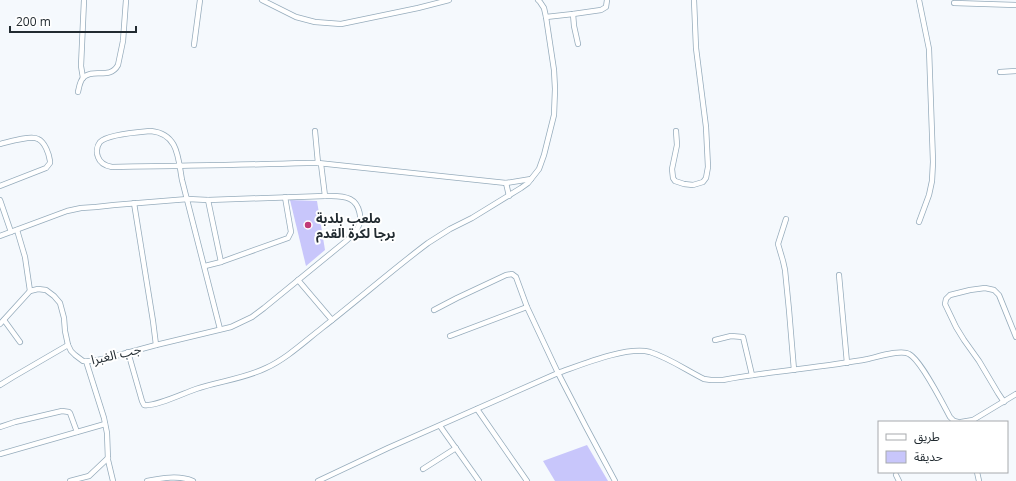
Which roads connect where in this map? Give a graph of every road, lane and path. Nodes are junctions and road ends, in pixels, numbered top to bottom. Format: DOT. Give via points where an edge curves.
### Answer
graph roads {
  1 [pos="84,0"];
  2 [pos="126,0"];
  3 [pos="200,0"];
  4 [pos="262,0"];
  5 [pos="449,0"];
  6 [pos="538,0"];
  7 [pos="607,0"];
  8 [pos="694,0"];
  9 [pos="919,0"];
  10 [pos="954,3"];
  11 [pos="1016,5"];
  12 [pos="573,14"];
  13 [pos="546,17"];
  14 [pos="578,44"];
  15 [pos="194,45"];
  16 [pos="1000,72"];
  17 [pos="1016,72"];
  18 [pos="83,78"];
  19 [pos="78,92"];
  20 [pos="315,131"];
  21 [pos="676,131"];
  22 [pos="0,144"];
  23 [pos="320,164"];
  24 [pos="180,166"];
  25 [pos="531,179"];
  26 [pos="506,183"];
  27 [pos="0,186"];
  28 [pos="324,196"];
  29 [pos="509,196"];
  30 [pos="285,197"];
  31 [pos="188,199"];
  32 [pos="0,200"];
  33 [pos="208,200"];
  34 [pos="134,203"];
  35 [pos="786,219"];
  36 [pos="919,222"];
  37 [pos="17,230"];
  38 [pos="11,232"];
  39 [pos="0,236"];
  40 [pos="221,262"];
  41 [pos="205,266"];
  42 [pos="838,275"];
  43 [pos="298,280"];
  44 [pos="30,291"];
  45 [pos="526,307"];
  46 [pos="434,310"];
  47 [pos="4,320"];
  48 [pos="332,320"];
  49 [pos="0,324"];
  50 [pos="220,329"];
  51 [pos="450,336"];
  52 [pos="1016,337"];
  53 [pos="715,340"];
  54 [pos="20,342"];
  55 [pos="68,345"];
  56 [pos="156,345"];
  57 [pos="128,352"];
  58 [pos="86,361"];
  59 [pos="847,363"];
  60 [pos="794,370"];
  61 [pos="558,373"];
  62 [pos="752,375"];
  63 [pos="0,385"];
  64 [pos="1016,394"];
  65 [pos="1004,402"];
  66 [pos="477,409"];
  67 [pos="954,421"];
  68 [pos="966,421"];
  69 [pos="105,424"];
  70 [pos="440,426"];
  71 [pos="0,427"];
  72 [pos="77,432"];
  73 [pos="456,448"];
  74 [pos="0,454"];
  75 [pos="108,458"];
  76 [pos="423,469"];
  77 [pos="896,475"];
  78 [pos="70,481"];
  79 [pos="113,481"];
  80 [pos="147,481"];
  81 [pos="193,481"];
  82 [pos="318,481"];
  83 [pos="479,481"];
  84 [pos="527,481"];
  85 [pos="615,481"];
  86 [pos="899,481"];
  1 -- 18 [label="street" via="81,66"];
  2 -- 18 [label="street" via="123,41 116,68 111,72 91,74"];
  3 -- 15 [label="street"];
  4 -- 5 [label="street" via="296,17 315,22 341,24"];
  6 -- 13 [label="street" via="544,8"];
  7 -- 12 [label="street" via="606,7 601,10"];
  8 -- 21 [label="street" via="696,48 706,127 708,167 703,182 684,184 673,178"];
  9 -- 36 [label="street" via="929,49 933,162 929,195"];
  10 -- 11 [label="street"];
  12 -- 13 [label="street"];
  12 -- 14 [label="street"];
  13 -- 25 [label="street" via="554,76 554,115 539,169"];
  16 -- 17 [label="street"];
  18 -- 19 [label="street"];
  20 -- 23 [label="street"];
  22 -- 27 [label="street" via="36,138 45,146 50,163 46,168"];
  23 -- 24 [label="street"];
  23 -- 26 [label="street"];
  23 -- 28 [label="street"];
  24 -- 24 [label="street" via="108,167 99,159 97,148 103,140 114,136 157,131 166,136 174,146"];
  24 -- 31 [label="street"];
  25 -- 26 [label="street"];
  25 -- 29 [label="street"];
  26 -- 29 [label="street"];
  28 -- 30 [label="street, جب الغبرا"];
  28 -- 43 [label="street, جب الغبرا" via="352,200 359,211 359,225 346,241"];
  29 -- 48 [label="street" via="428,243"];
  30 -- 33 [label="street, جب الغبرا"];
  30 -- 40 [label="street" via="291,232 289,237"];
  31 -- 33 [label="street, جب الغبرا"];
  31 -- 34 [label="street, جب الغبرا"];
  31 -- 41 [label="street"];
  32 -- 38 [label="street"];
  33 -- 40 [label="street"];
  34 -- 37 [label="street, جب الغبرا" via="71,209"];
  34 -- 56 [label="street"];
  35 -- 60 [label="street" via="778,244 785,270"];
  37 -- 38 [label="street, جب الغبرا"];
  37 -- 44 [label="street" via="25,257"];
  38 -- 39 [label="street, جب الغبرا"];
  40 -- 41 [label="street"];
  41 -- 50 [label="street"];
  42 -- 59 [label="street"];
  43 -- 48 [label="street"];
  43 -- 50 [label="street, جب الغبرا" via="252,317"];
  44 -- 47 [label="street"];
  44 -- 55 [label="street" via="46,290 60,303"];
  45 -- 46 [label="street" via="516,277 510,274"];
  45 -- 51 [label="street"];
  45 -- 61 [label="street"];
  47 -- 49 [label="street"];
  47 -- 54 [label="street"];
  48 -- 57 [label="street" via="267,368 196,388 148,406 142,401"];
  50 -- 56 [label="street, جب الغبرا"];
  52 -- 65 [label="street" via="999,295 994,290 970,290 950,295 946,299 945,304 956,327"];
  53 -- 62 [label="street" via="731,336 743,337"];
  55 -- 58 [label="street, جب الغبرا" via="75,355"];
  55 -- 63 [label="street"];
  56 -- 57 [label="street, جب الغبرا"];
  57 -- 58 [label="street, جب الغبرا"];
  58 -- 69 [label="street"];
  59 -- 60 [label="street"];
  59 -- 67 [label="street" via="908,352 920,365"];
  60 -- 62 [label="street"];
  61 -- 62 [label="street" via="609,356 637,350 650,352 708,380"];
  61 -- 66 [label="street"];
  61 -- 85 [label="street"];
  64 -- 65 [label="street"];
  65 -- 68 [label="street"];
  66 -- 70 [label="street"];
  66 -- 84 [label="street"];
  69 -- 72 [label="street"];
  69 -- 75 [label="street"];
  70 -- 73 [label="street"];
  70 -- 82 [label="street"];
  71 -- 72 [label="street" via="62,411 70,413"];
  72 -- 74 [label="street"];
  73 -- 76 [label="street"];
  73 -- 83 [label="street"];
  75 -- 78 [label="street" via="89,476"];
  75 -- 79 [label="street"];
  77 -- 86 [label="street"];
  80 -- 81 [label="street" via="175,478"];
}
